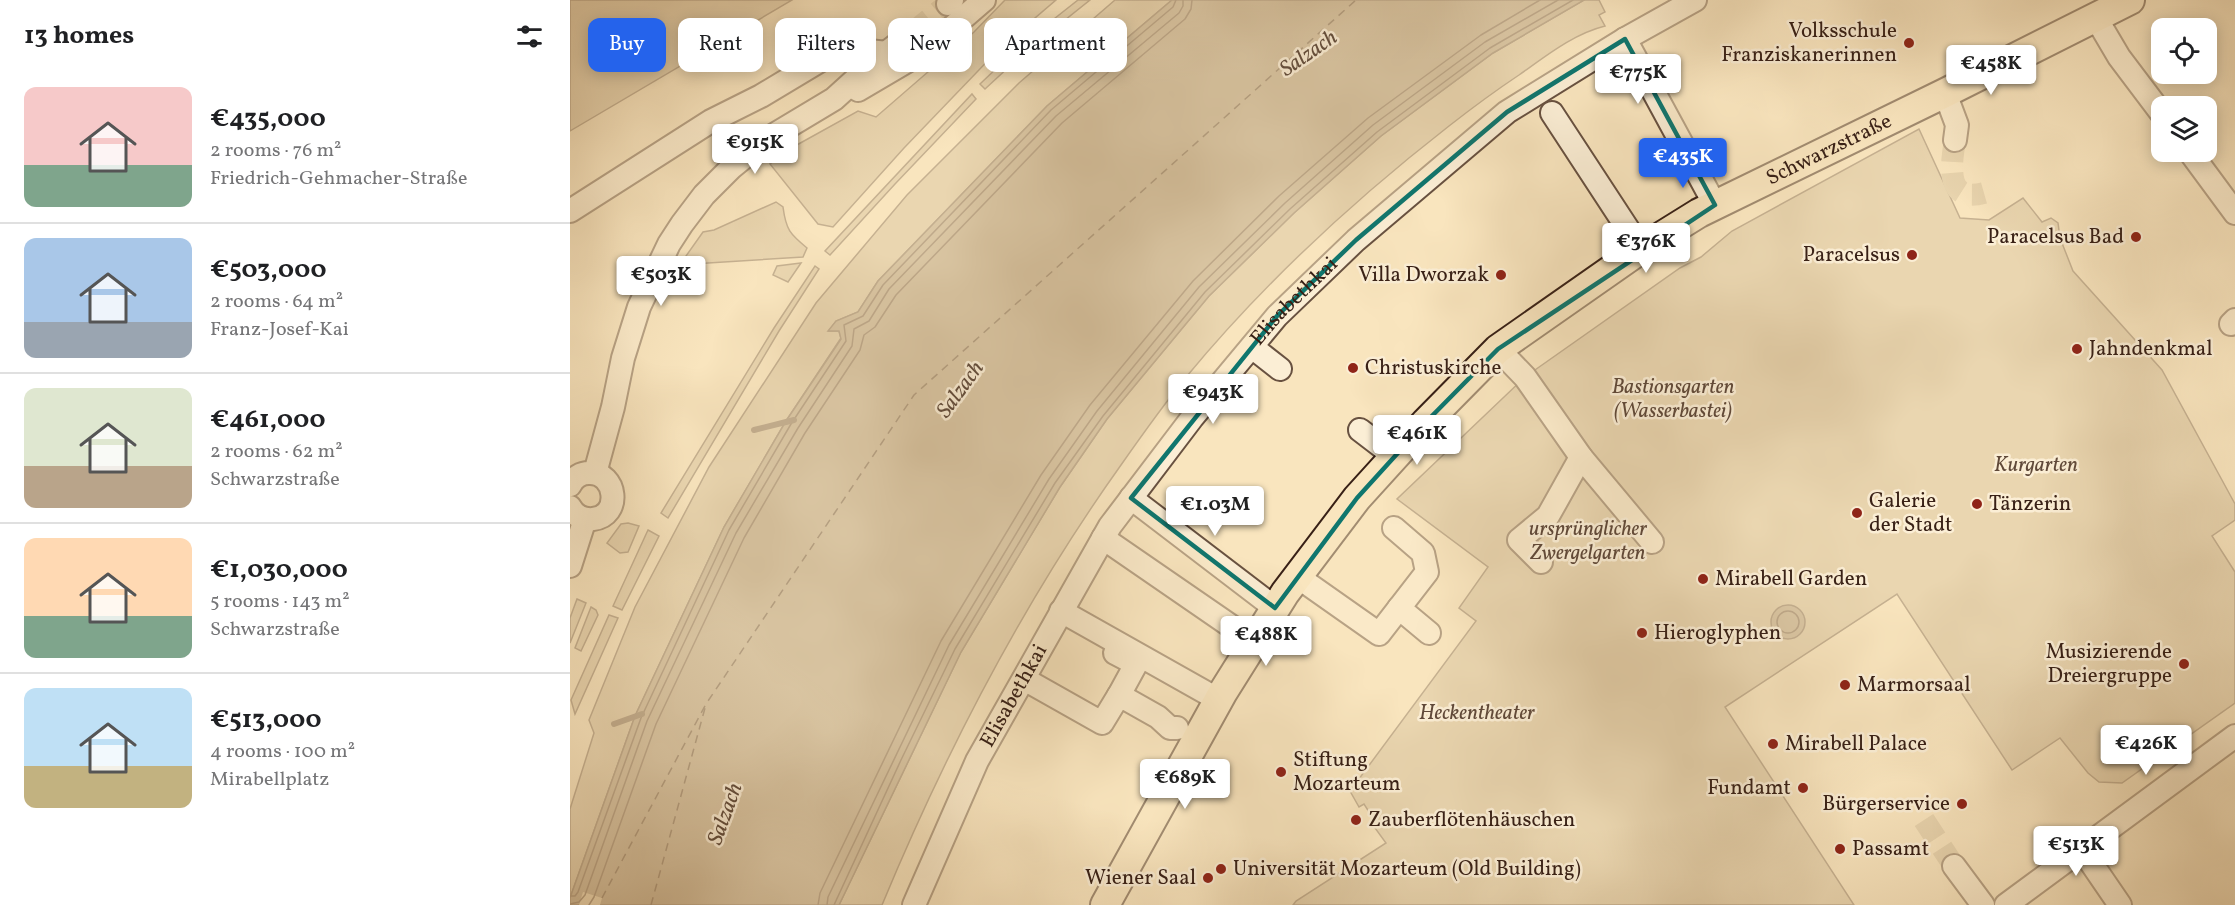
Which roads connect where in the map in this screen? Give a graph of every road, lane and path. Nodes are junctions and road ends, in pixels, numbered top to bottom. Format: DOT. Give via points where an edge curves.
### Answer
graph roads {
  1 [pos="984,0"];
  2 [pos="1695,0"];
  3 [pos="2130,0"];
  4 [pos="2096,18"];
  5 [pos="1625,39"];
  6 [pos="887,52"];
  7 [pos="1945,93"];
  8 [pos="834,99"];
  9 [pos="2151,99"];
  10 [pos="1552,113"];
  11 [pos="1954,140"];
  12 [pos="2197,162"];
  13 [pos="1715,205"];
  14 [pos="570,212"];
  15 [pos="2235,213"];
  16 [pos="1641,249"];
  17 [pos="1252,347"];
  18 [pos="1498,349"];
  19 [pos="1280,369"];
  20 [pos="1360,430"];
  21 [pos="1394,456"];
  22 [pos="1581,457"];
  23 [pos="595,473"];
  24 [pos="570,484"];
  25 [pos="1131,498"];
  26 [pos="578,513"];
  27 [pos="1394,528"];
  28 [pos="1103,538"];
  29 [pos="1652,542"];
  30 [pos="1541,562"];
  31 [pos="570,566"];
  32 [pos="1298,577"];
  33 [pos="1275,608"];
  34 [pos="1399,608"];
  35 [pos="1058,617"];
  36 [pos="1429,633"];
  37 [pos="1254,642"];
  38 [pos="1024,679"];
  39 [pos="1118,696"];
  40 [pos="1219,700"];
  41 [pos="1178,728"];
  42 [pos="2235,736"];
  43 [pos="2081,848"];
  44 [pos="1954,866"];
  45 [pos="914,905"];
  46 [pos="1105,905"];
  47 [pos="1983,905"];
  48 [pos="2006,905"];
  49 [pos="2120,905"];
  1 -- 8 [label="street" via="926,50 866,87"];
  2 -- 5 [label="street, Elisabethkai"];
  3 -- 4 [label="main road, Schwarzstraße"];
  4 -- 7 [label="main road, Schwarzstraße"];
  4 -- 9 [label="street"];
  5 -- 13 [label="street"];
  5 -- 17 [label="street, Elisabethkai" via="1507,112 1356,240 1277,316"];
  6 -- 8 [label="street"];
  6 -- 14 [label="street" via="842,48 711,121"];
  7 -- 11 [label="street" via="1957,124"];
  7 -- 13 [label="main road, Schwarzstraße"];
  8 -- 23 [label="street" via="764,141 731,168 704,195 669,244 639,307 622,358"];
  10 -- 16 [label="street"];
  12 -- 15 [label="street"];
  13 -- 16 [label="main road, Schwarzstraße"];
  16 -- 18 [label="main road, Schwarzstraße"];
  17 -- 19 [label="street"];
  17 -- 25 [label="street, Elisabethkai"];
  18 -- 21 [label="main road, Schwarzstraße"];
  18 -- 22 [label="street" via="1525,377"];
  20 -- 21 [label="street"];
  21 -- 32 [label="main road, Schwarzstraße"];
  22 -- 29 [label="street"];
  22 -- 30 [label="street" via="1548,516 1519,540"];
  23 -- 24 [label="street" via="583,473"];
  23 -- 26 [label="street" via="607,479 613,490 613,504 597,519"];
  25 -- 28 [label="street, Elisabethkai"];
  25 -- 33 [label="street"];
  26 -- 31 [label="street"];
  27 -- 34 [label="street" via="1423,554 1427,572"];
  28 -- 35 [label="street, Elisabethkai"];
  28 -- 37 [label="street"];
  32 -- 33 [label="main road, Schwarzstraße"];
  32 -- 34 [label="street" via="1379,634"];
  33 -- 37 [label="main road, Schwarzstraße"];
  34 -- 36 [label="street"];
  35 -- 38 [label="street, Elisabethkai"];
  35 -- 39 [label="street" via="1136,664"];
  35 -- 40 [label="street"];
  37 -- 40 [label="main road, Schwarzstraße"];
  38 -- 39 [label="street" via="1102,723"];
  38 -- 45 [label="street, Elisabethkai" via="977,761"];
  39 -- 41 [label="street"];
  40 -- 41 [label="main road, Schwarzstraße"];
  41 -- 46 [label="main road, Schwarzstraße"];
  42 -- 43 [label="street"];
  43 -- 48 [label="street"];
  43 -- 49 [label="street"];
  44 -- 47 [label="street"];
}
